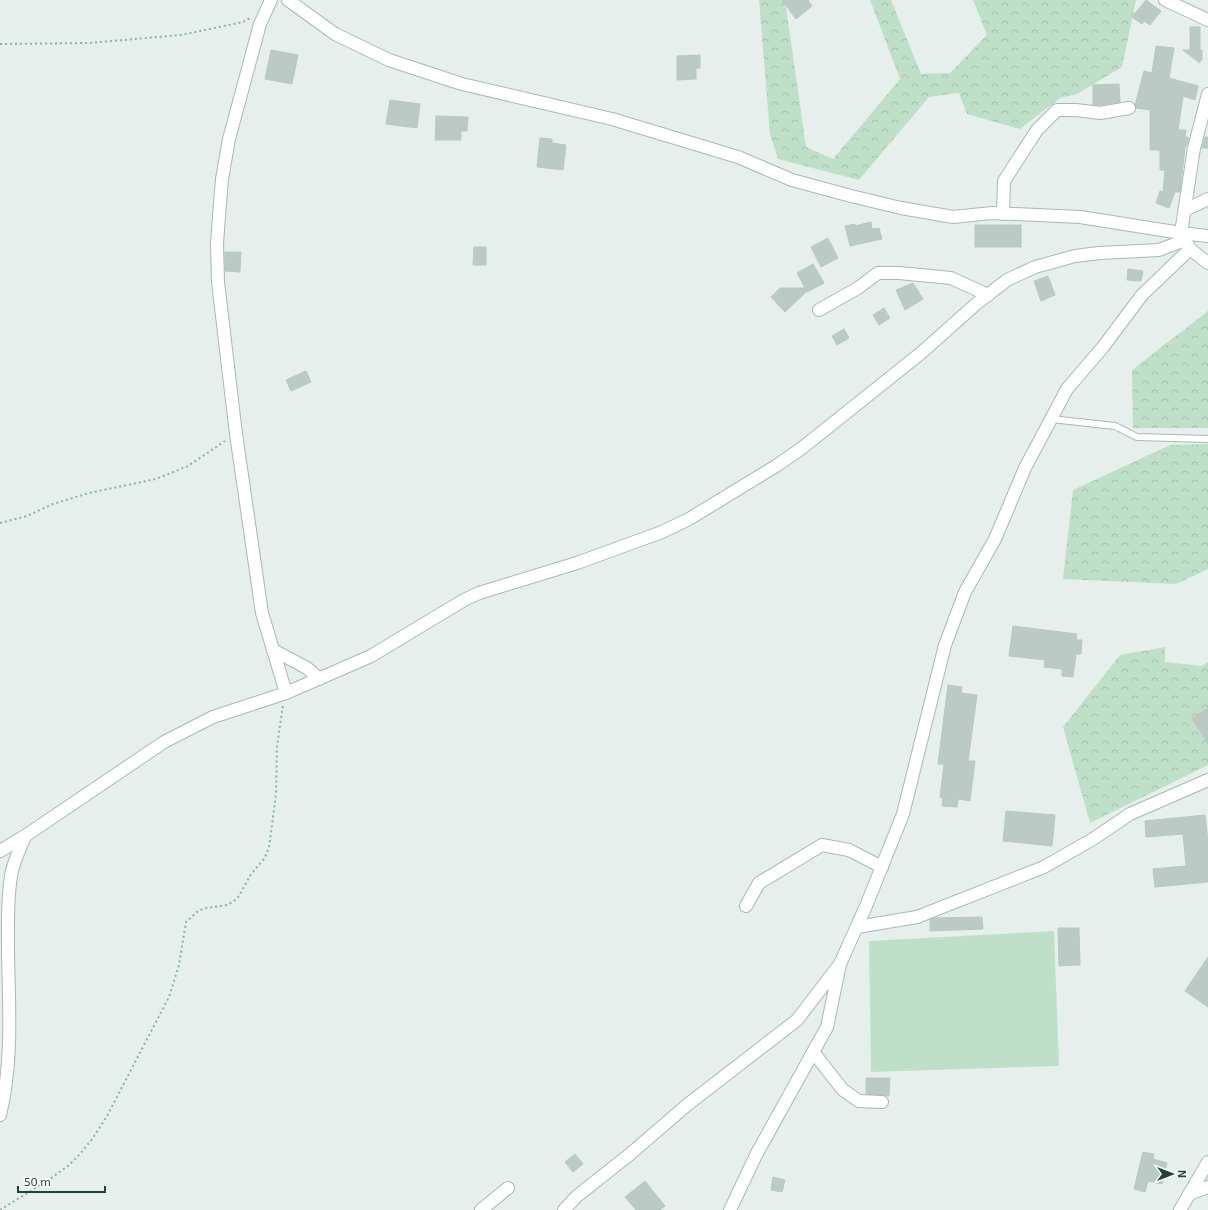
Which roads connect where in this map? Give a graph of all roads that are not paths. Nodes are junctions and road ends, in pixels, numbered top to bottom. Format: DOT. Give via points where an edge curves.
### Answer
graph roads {
  1 [pos="288,0"];
  2 [pos="1165,0"];
  3 [pos="269,6"];
  4 [pos="1208,20"];
  5 [pos="1207,98"];
  6 [pos="1129,108"];
  7 [pos="1208,199"];
  8 [pos="1185,210"];
  9 [pos="1003,214"];
  10 [pos="1208,236"];
  11 [pos="1185,241"];
  12 [pos="1208,263"];
  13 [pos="988,295"];
  14 [pos="819,310"];
  15 [pos="1050,419"];
  16 [pos="1208,440"];
  17 [pos="273,650"];
  18 [pos="319,679"];
  19 [pos="286,693"];
  20 [pos="1208,780"];
  21 [pos="25,836"];
  22 [pos="0,851"];
  23 [pos="882,867"];
  24 [pos="746,906"];
  25 [pos="857,927"];
  26 [pos="840,964"];
  27 [pos="814,1052"];
  28 [pos="882,1102"];
  29 [pos="0,1116"];
  30 [pos="1208,1162"];
  31 [pos="1208,1187"];
  32 [pos="508,1188"];
  33 [pos="1189,1194"];
  34 [pos="481,1210"];
  35 [pos="564,1210"];
  36 [pos="730,1210"];
  37 [pos="1180,1210"];
  1 -- 9 [label="street" via="335,34 389,60 462,84 612,119 738,157 792,180 901,208 953,217"];
  2 -- 4 [label="street"];
  3 -- 17 [label="street" via="260,24 229,139 222,179 217,244 218,282 236,434 262,613"];
  5 -- 8 [label="street" via="1194,148"];
  6 -- 9 [label="street" via="1100,113 1057,110 1037,130 1004,181"];
  7 -- 8 [label="street"];
  8 -- 11 [label="street"];
  9 -- 11 [label="street" via="1080,217"];
  10 -- 11 [label="street"];
  11 -- 12 [label="street"];
  11 -- 13 [label="street" via="1159,250 1099,253 1055,261 1007,280"];
  11 -- 15 [label="street" via="1067,389"];
  13 -- 14 [label="street" via="951,278 878,273 858,288"];
  13 -- 18 [label="street" via="926,349 802,448 689,519 662,532 577,563 479,593 371,656"];
  15 -- 16 [label="lane" via="1115,426 1138,437"];
  15 -- 23 [label="street" via="994,539 964,592 947,638 903,814"];
  17 -- 18 [label="street" via="307,668"];
  17 -- 19 [label="street"];
  18 -- 19 [label="street"];
  19 -- 21 [label="street" via="212,717 164,742"];
  20 -- 25 [label="street" via="1130,814 1044,867 917,917"];
  21 -- 22 [label="street"];
  21 -- 29 [label="street" via="11,875 9,895 9,1058"];
  23 -- 24 [label="street" via="849,850 822,845 759,883"];
  23 -- 25 [label="street"];
  25 -- 26 [label="street"];
  26 -- 27 [label="street" via="827,1027"];
  26 -- 35 [label="street" via="797,1020 687,1105 577,1196"];
  27 -- 28 [label="street" via="842,1090 859,1101"];
  27 -- 36 [label="street" via="756,1156"];
  30 -- 33 [label="street"];
  31 -- 33 [label="street"];
  32 -- 34 [label="street"];
  33 -- 37 [label="street"];
}
